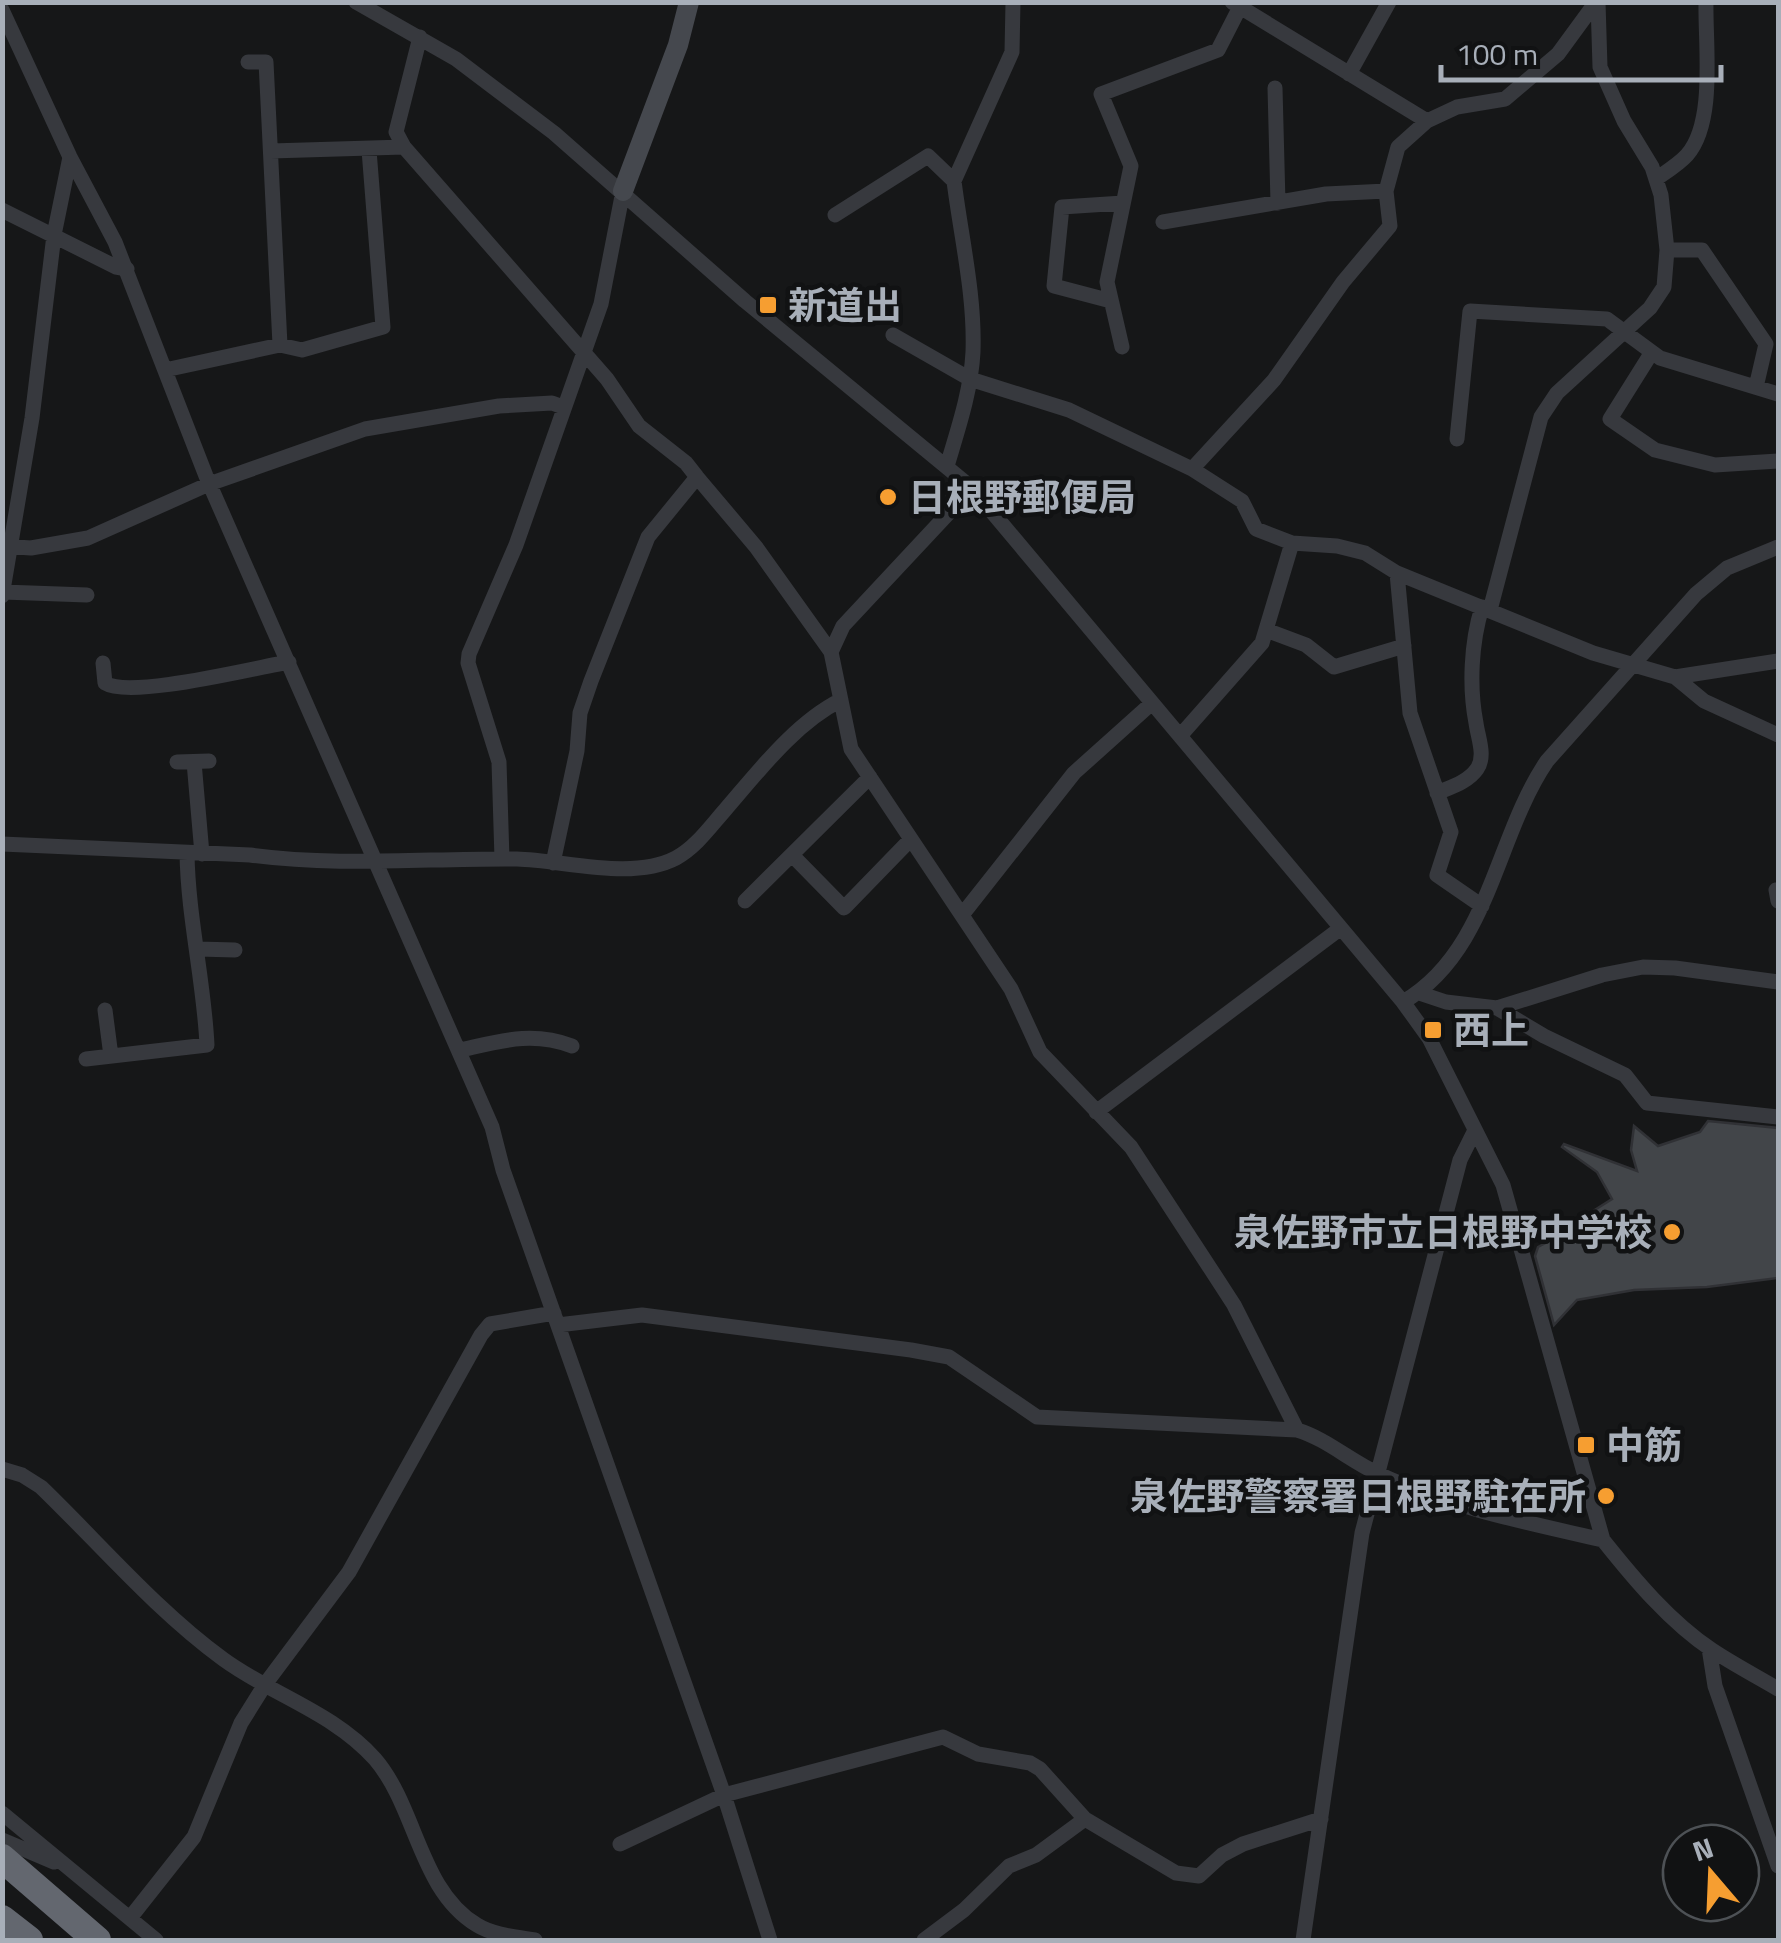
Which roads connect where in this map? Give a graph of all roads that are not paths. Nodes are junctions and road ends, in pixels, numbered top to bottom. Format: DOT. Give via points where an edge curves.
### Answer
graph roads {
  1 [pos="356,2"];
  2 [pos="1012,2"];
  3 [pos="1597,2"];
  4 [pos="1706,2"];
  5 [pos="1383,4"];
  6 [pos="684,5"];
  7 [pos="1236,5"];
  8 [pos="2,10"];
  9 [pos="420,37"];
  10 [pos="8,40"];
  11 [pos="248,62"];
  12 [pos="1349,74"];
  13 [pos="1276,88"];
  14 [pos="1427,121"];
  15 [pos="404,148"];
  16 [pos="369,150"];
  17 [pos="271,151"];
  18 [pos="70,157"];
  19 [pos="1656,180"];
  20 [pos="954,181"];
  21 [pos="623,190"];
  22 [pos="1386,191"];
  23 [pos="1278,202"];
  24 [pos="1123,204"];
  25 [pos="2,210"];
  26 [pos="835,215"];
  27 [pos="1164,222"];
  28 [pos="54,236"];
  29 [pos="1667,250"];
  30 [pos="126,268"];
  31 [pos="1111,301"];
  32 [pos="1623,330"];
  33 [pos="893,336"];
  34 [pos="280,345"];
  35 [pos="1122,347"];
  36 [pos="582,352"];
  37 [pos="1652,352"];
  38 [pos="165,370"];
  39 [pos="970,379"];
  40 [pos="1756,388"];
  41 [pos="1778,394"];
  42 [pos="563,407"];
  43 [pos="1457,439"];
  44 [pos="1778,461"];
  45 [pos="947,466"];
  46 [pos="1192,469"];
  47 [pos="697,477"];
  48 [pos="209,484"];
  49 [pos="972,488"];
  50 [pos="1292,543"];
  51 [pos="6,547"];
  52 [pos="1778,547"];
  53 [pos="1397,574"];
  54 [pos="3,594"];
  55 [pos="86,595"];
  56 [pos="1486,609"];
  57 [pos="1266,630"];
  58 [pos="1404,646"];
  59 [pos="831,652"];
  60 [pos="1778,661"];
  61 [pos="288,662"];
  62 [pos="102,664"];
  63 [pos="1635,664"];
  64 [pos="1674,677"];
  65 [pos="841,700"];
  66 [pos="1152,703"];
  67 [pos="1778,735"];
  68 [pos="1180,736"];
  69 [pos="193,762"];
  70 [pos="870,777"];
  71 [pos="1437,793"];
  72 [pos="912,839"];
  73 [pos="2,844"];
  74 [pos="194,854"];
  75 [pos="792,855"];
  76 [pos="502,859"];
  77 [pos="377,861"];
  78 [pos="554,863"];
  79 [pos="745,902"];
  80 [pos="1482,906"];
  81 [pos="962,915"];
  82 [pos="1341,928"];
  83 [pos="198,949"];
  84 [pos="235,950"];
  85 [pos="1778,982"];
  86 [pos="1419,993"];
  87 [pos="1403,1002"];
  88 [pos="1497,1008"];
  89 [pos="105,1010"];
  90 [pos="572,1046"];
  91 [pos="460,1050"];
  92 [pos="110,1056"];
  93 [pos="86,1059"];
  94 [pos="1096,1112"];
  95 [pos="1778,1117"];
  96 [pos="1474,1132"];
  97 [pos="556,1319"];
  98 [pos="1297,1430"];
  99 [pos="2,1468"];
  100 [pos="1378,1474"];
  101 [pos="1603,1540"];
  102 [pos="1709,1648"];
  103 [pos="266,1683"];
  104 [pos="1778,1689"];
  105 [pos="724,1795"];
  106 [pos="2,1813"];
  107 [pos="1084,1818"];
  108 [pos="1320,1819"];
  109 [pos="2,1840"];
  110 [pos="620,1844"];
  111 [pos="2,1858"];
  112 [pos="1778,1866"];
  113 [pos="68,1867"];
  114 [pos="2,1884"];
  115 [pos="130,1918"];
  116 [pos="2,1919"];
  117 [pos="29,1940"];
  118 [pos="76,1940"];
  119 [pos="97,1940"];
  120 [pos="156,1940"];
  121 [pos="535,1940"];
  122 [pos="770,1940"];
  123 [pos="924,1940"];
  124 [pos="1303,1940"];
  1 -- 9 [label="street"];
  2 -- 20 [label="street" via="1012,52"];
  3 -- 14 [label="street" via="1558,54 1505,99 1457,107"];
  3 -- 19 [label="street" via="1600,67"];
  4 -- 19 [label="street" via="1700,133 1686,156"];
  5 -- 12 [label="street"];
  6 -- 21 [label="street" via="678,45"];
  7 -- 12 [label="street"];
  7 -- 24 [label="street" via="1218,50 1100,94 1131,166"];
  8 -- 10 [label="street"];
  9 -- 15 [label="street" via="396,132"];
  9 -- 21 [label="street"];
  10 -- 18 [label="street"];
  11 -- 17 [label="street" via="266,62"];
  12 -- 14 [label="street"];
  13 -- 23 [label="street"];
  14 -- 22 [label="street" via="1398,147"];
  15 -- 16 [label="street"];
  15 -- 36 [label="street"];
  16 -- 17 [label="street"];
  16 -- 34 [label="street" via="383,327 302,350"];
  17 -- 34 [label="street"];
  18 -- 28 [label="street"];
  18 -- 30 [label="street"];
  19 -- 29 [label="street"];
  20 -- 26 [label="street" via="928,156"];
  20 -- 39 [label="street" via="971,309"];
  21 -- 36 [label="street" via="601,304"];
  21 -- 45 [label="street" via="745,302"];
  22 -- 23 [label="street"];
  22 -- 46 [label="street" via="1390,226 1274,380"];
  23 -- 27 [label="street"];
  24 -- 31 [label="street" via="1107,282"];
  24 -- 31 [label="street" via="1062,207 1054,286"];
  25 -- 28 [label="street"];
  28 -- 30 [label="street"];
  28 -- 51 [label="street" via="32,418"];
  29 -- 32 [label="street" via="1664,287"];
  29 -- 40 [label="street" via="1702,250 1766,344"];
  30 -- 38 [label="street"];
  31 -- 35 [label="street"];
  32 -- 37 [label="street"];
  32 -- 43 [label="street" via="1607,319 1470,311"];
  32 -- 56 [label="street" via="1541,417"];
  33 -- 39 [label="street"];
  34 -- 38 [label="street"];
  36 -- 42 [label="street"];
  36 -- 47 [label="street" via="639,426"];
  37 -- 40 [label="street"];
  37 -- 44 [label="street" via="1610,419 1655,450 1715,464"];
  38 -- 48 [label="street"];
  39 -- 45 [label="street"];
  39 -- 46 [label="street" via="1069,410"];
  40 -- 41 [label="street"];
  42 -- 48 [label="street" via="500,406 365,428"];
  42 -- 76 [label="street" via="469,654 499,762"];
  45 -- 49 [label="street"];
  46 -- 50 [label="street" via="1242,501 1256,530"];
  47 -- 59 [label="street"];
  47 -- 78 [label="street" via="648,537 591,682"];
  48 -- 51 [label="street" via="88,538"];
  48 -- 61 [label="street"];
  49 -- 59 [label="street" via="843,626"];
  49 -- 66 [label="street"];
  50 -- 53 [label="street" via="1366,553"];
  50 -- 57 [label="street"];
  51 -- 54 [label="street"];
  52 -- 63 [label="street" via="1728,568 1696,594"];
  53 -- 56 [label="street"];
  53 -- 58 [label="street"];
  54 -- 55 [label="street"];
  56 -- 63 [label="street"];
  56 -- 71 [label="street" via="1472,675 1482,757 1466,780"];
  57 -- 58 [label="street" via="1306,645 1334,667"];
  57 -- 68 [label="street" via="1262,643"];
  58 -- 71 [label="street" via="1410,713"];
  59 -- 65 [label="street"];
  60 -- 64 [label="street"];
  61 -- 62 [label="street" via="116,688 105,683"];
  61 -- 77 [label="street"];
  63 -- 64 [label="street"];
  63 -- 80 [label="street" via="1531,784"];
  64 -- 67 [label="street" via="1704,701"];
  65 -- 70 [label="street" via="851,749"];
  65 -- 78 [label="street" via="799,730 674,859 621,868"];
  66 -- 68 [label="street"];
  66 -- 81 [label="street" via="1074,772"];
  68 -- 82 [label="street"];
  69 -- 74 [label="street"];
  70 -- 72 [label="street"];
  70 -- 75 [label="street"];
  71 -- 80 [label="street" via="1451,832 1437,875"];
  72 -- 75 [label="street" via="844,908"];
  72 -- 81 [label="street"];
  73 -- 74 [label="street"];
  74 -- 77 [label="street"];
  74 -- 83 [label="street"];
  75 -- 79 [label="street"];
  76 -- 77 [label="street"];
  76 -- 78 [label="street"];
  77 -- 91 [label="street"];
  80 -- 86 [label="street"];
  81 -- 94 [label="street" via="1011,989 1040,1052"];
  82 -- 87 [label="street"];
  82 -- 94 [label="street"];
  83 -- 84 [label="street"];
  83 -- 92 [label="street" via="207,1046"];
  85 -- 88 [label="street" via="1642,967"];
  86 -- 87 [label="street"];
  86 -- 88 [label="street"];
  87 -- 96 [label="street" via="1429,1038"];
  88 -- 95 [label="street" via="1625,1075 1646,1104"];
  89 -- 92 [label="street"];
  90 -- 91 [label="street" via="547,1037"];
  91 -- 97 [label="street"];
  92 -- 93 [label="street"];
  94 -- 98 [label="street" via="1131,1148 1234,1305"];
  96 -- 100 [label="street" via="1460,1160"];
  96 -- 101 [label="street" via="1504,1185"];
  97 -- 98 [label="street" via="642,1315 949,1357 1037,1418"];
  97 -- 103 [label="street" via="490,1324 481,1335 349,1572"];
  97 -- 105 [label="street"];
  98 -- 100 [label="street"];
  99 -- 103 [label="street" via="41,1487 195,1637"];
  100 -- 101 [label="street" via="1495,1515"];
  100 -- 108 [label="street" via="1362,1534"];
  101 -- 102 [label="street"];
  102 -- 104 [label="street"];
  102 -- 112 [label="street" via="1715,1686"];
  103 -- 115 [label="street" via="241,1723 194,1837"];
  103 -- 121 [label="street" via="346,1732 374,1758 406,1807 444,1894 462,1913 478,1926"];
  105 -- 107 [label="street" via="943,1737 978,1754 1030,1764"];
  105 -- 110 [label="street"];
  105 -- 122 [label="street"];
  106 -- 113 [label="street"];
  107 -- 108 [label="street" via="1190,1877 1243,1844"];
  107 -- 123 [label="street" via="1036,1855 1009,1866"];
  108 -- 124 [label="street"];
  109 -- 113 [label="street"];
  111 -- 119 [label="highway"];
  113 -- 115 [label="street"];
  114 -- 118 [label="highway"];
  115 -- 120 [label="street"];
  116 -- 117 [label="highway"];
}
